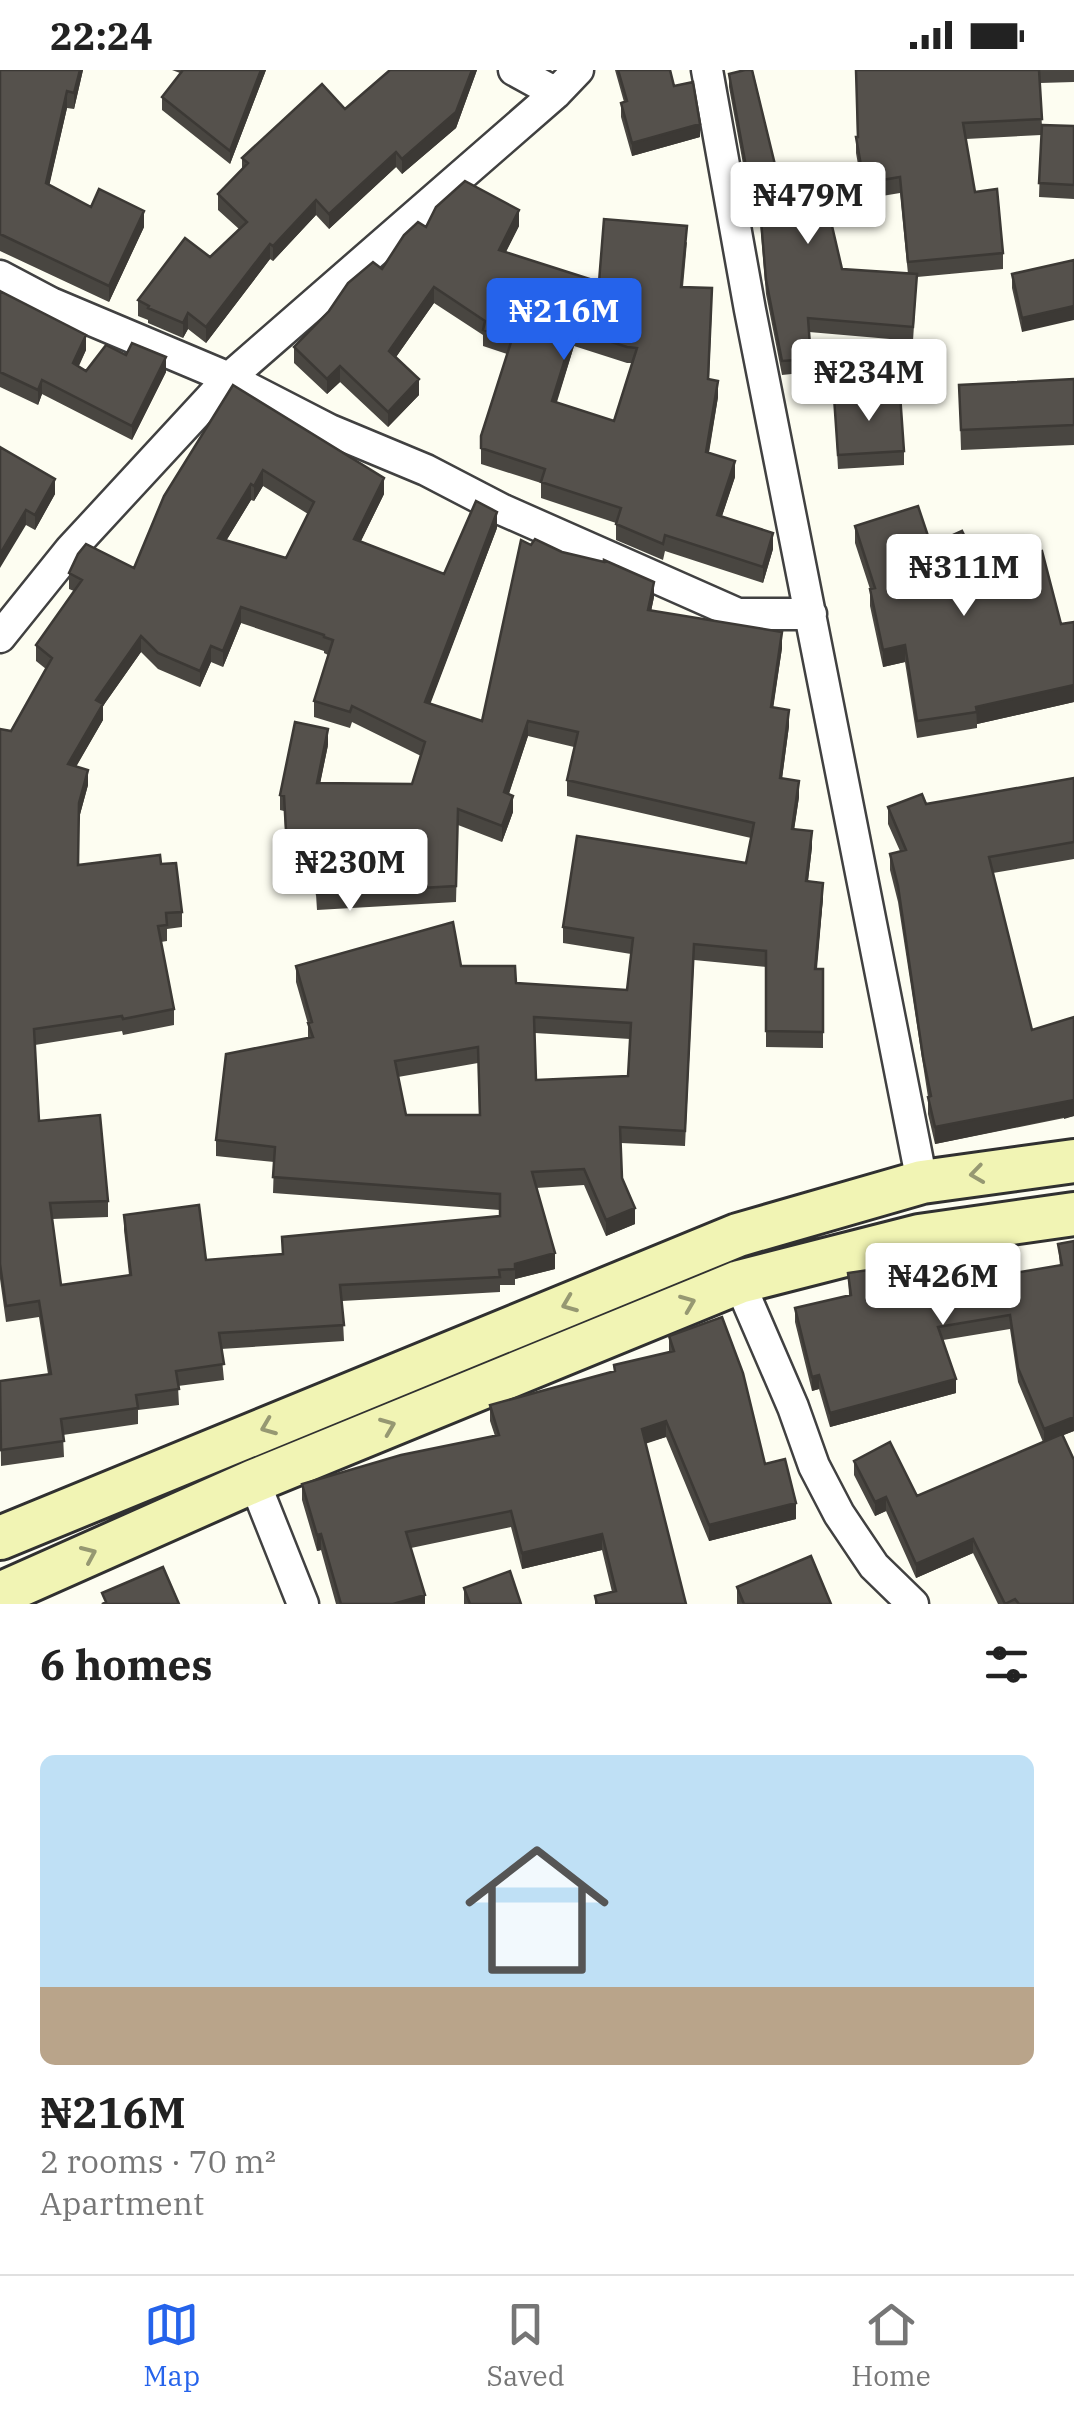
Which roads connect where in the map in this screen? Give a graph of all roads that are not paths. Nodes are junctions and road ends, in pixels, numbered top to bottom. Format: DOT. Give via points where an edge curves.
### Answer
graph roads {
  1 [pos="514,70"];
  2 [pos="578,70"];
  3 [pos="706,70"];
  4 [pos="556,93"];
  5 [pos="0,276"];
  6 [pos="230,378"];
  7 [pos="811,614"];
  8 [pos="0,637"];
  9 [pos="1074,1160"];
  10 [pos="922,1182"];
  11 [pos="1074,1214"];
  12 [pos="739,1282"];
  13 [pos="254,1482"];
  14 [pos="0,1538"];
  15 [pos="0,1594"];
  16 [pos="303,1604"];
  17 [pos="913,1604"];
  1 -- 4 [label="street"];
  2 -- 4 [label="street"];
  3 -- 7 [label="street"];
  4 -- 6 [label="street"];
  5 -- 6 [label="street"];
  6 -- 7 [label="street" via="330,430 738,614"];
  6 -- 8 [label="street" via="70,550"];
  7 -- 10 [label="street"];
  9 -- 10 [label="main road, one-way"];
  10 -- 14 [label="main road, one-way" via="738,1234"];
  11 -- 12 [label="main road" via="919,1236"];
  13 -- 12 [label="main road, one-way"];
  12 -- 17 [label="street" via="838,1514 874,1566"];
  15 -- 13 [label="main road, one-way"];
  13 -- 16 [label="street"];
}
